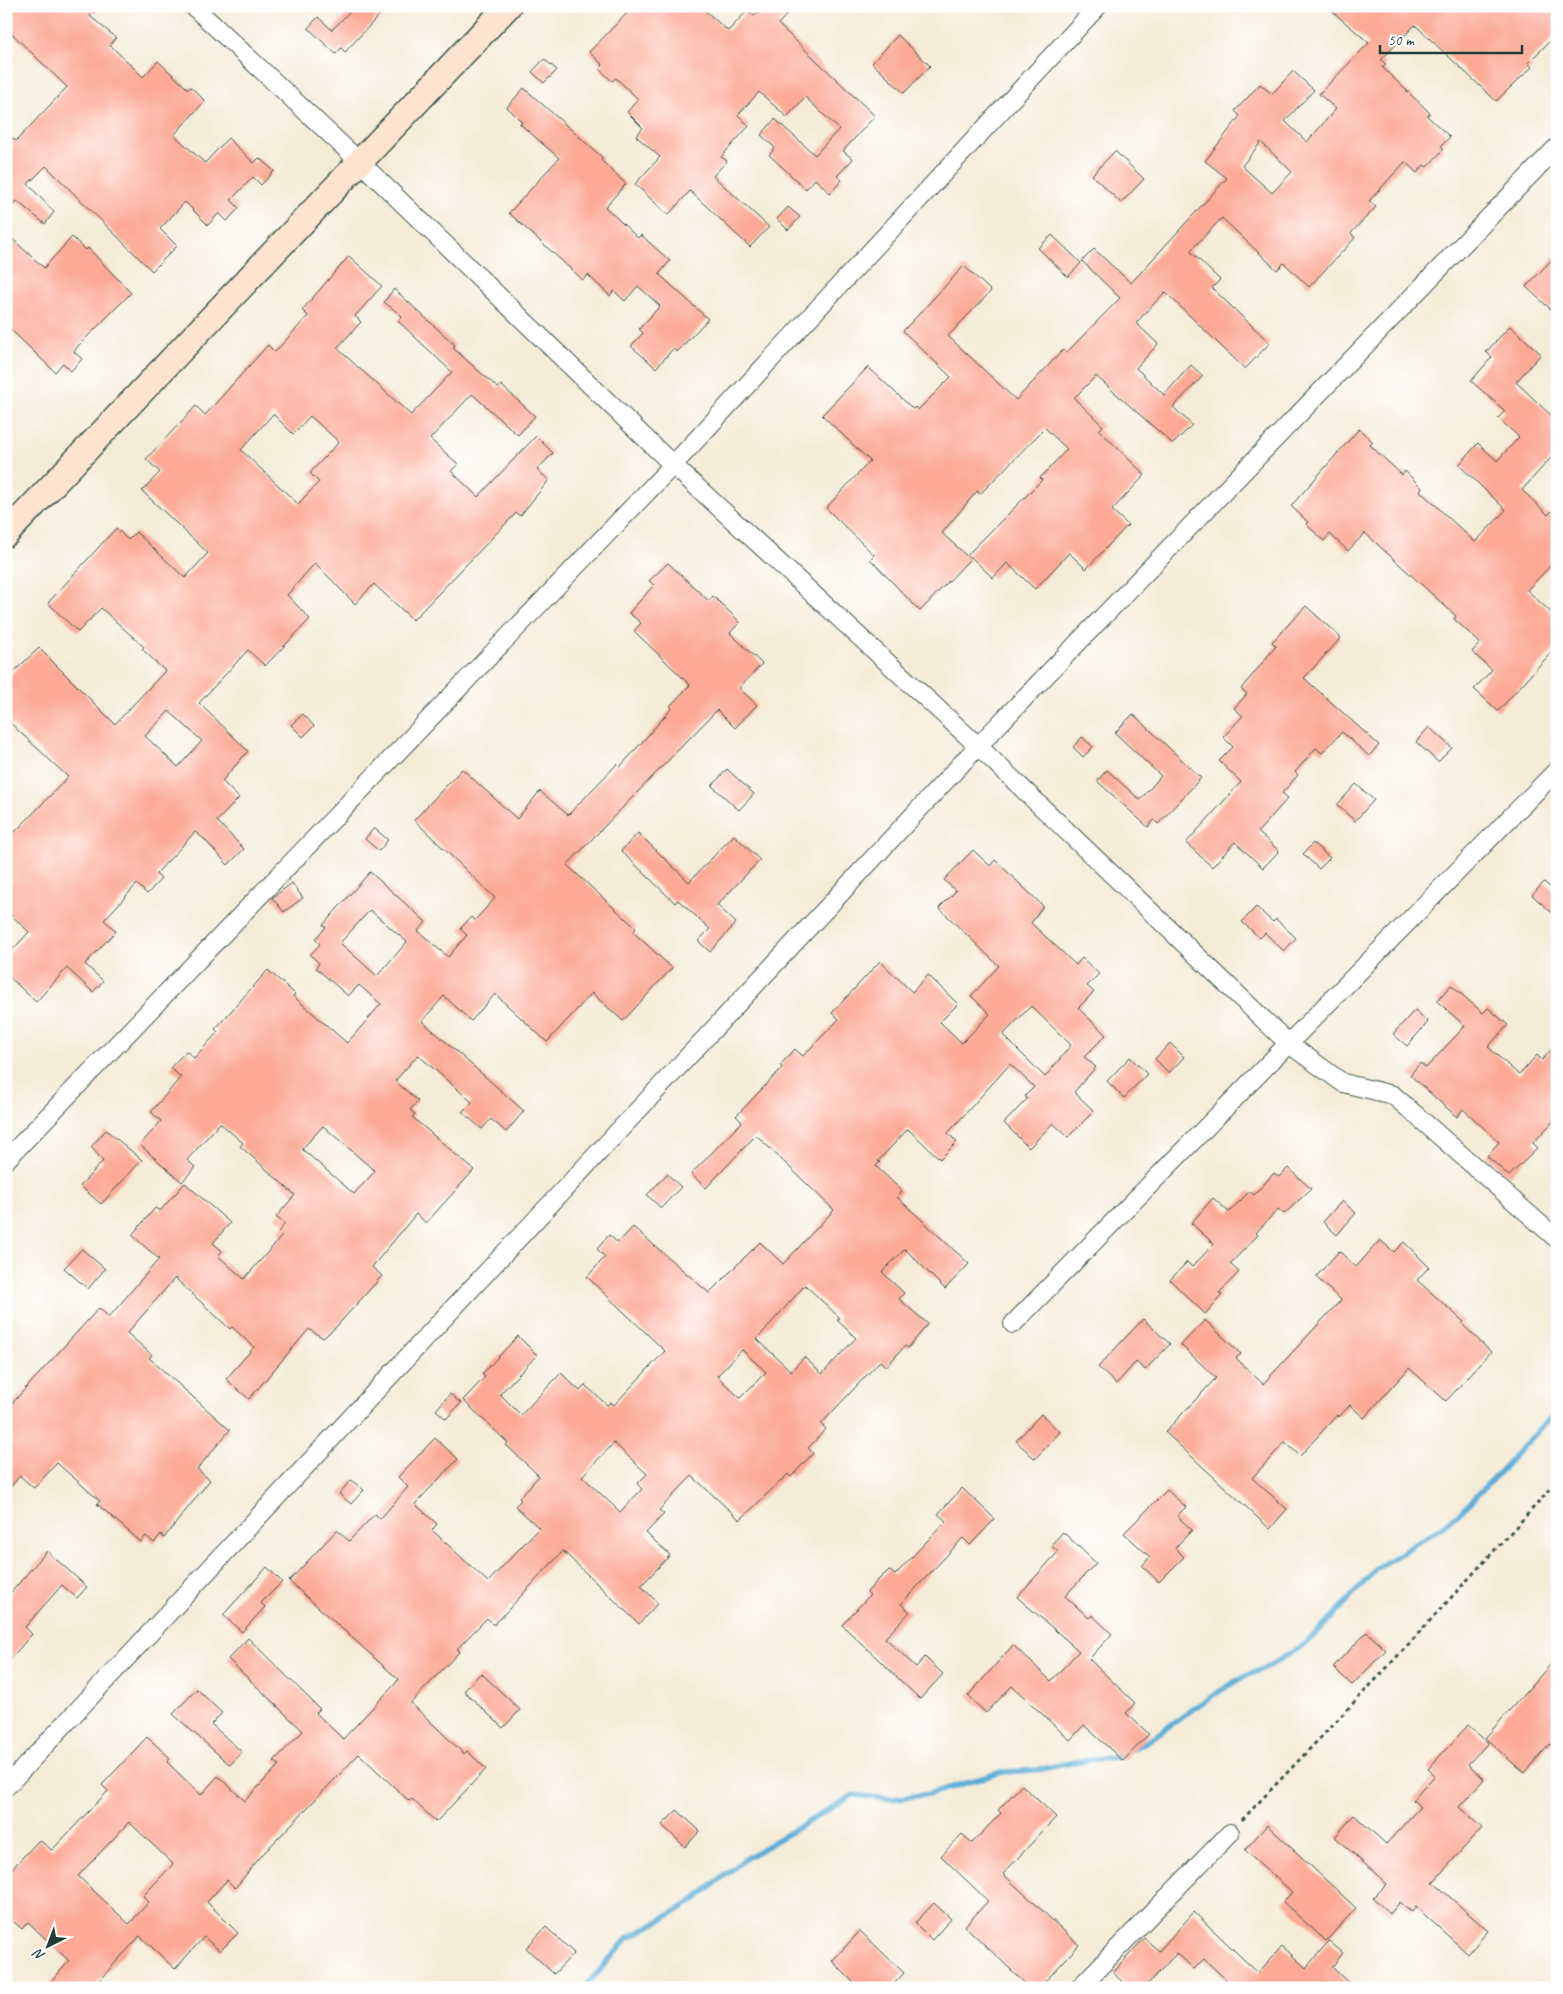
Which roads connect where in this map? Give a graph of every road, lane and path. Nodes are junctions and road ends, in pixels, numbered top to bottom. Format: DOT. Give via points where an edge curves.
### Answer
graph roads {
  1 [pos="193,6"];
  2 [pos="508,6"];
  3 [pos="1098,6"];
  4 [pos="1557,147"];
  5 [pos="360,163"];
  6 [pos="673,465"];
  7 [pos="6,534"];
  8 [pos="978,746"];
  9 [pos="1557,770"];
  10 [pos="1290,1044"];
  11 [pos="6,1160"];
  12 [pos="1557,1239"];
  13 [pos="1012,1324"];
  14 [pos="1557,1482"];
  15 [pos="6,1787"];
  16 [pos="1230,1833"];
  17 [pos="1079,1988"];
  1 -- 5 [label="street"];
  2 -- 5 [label="street"];
  3 -- 6 [label="street"];
  4 -- 8 [label="street"];
  5 -- 6 [label="street"];
  5 -- 7 [label="street"];
  6 -- 8 [label="street"];
  6 -- 11 [label="street"];
  8 -- 10 [label="street"];
  8 -- 15 [label="street"];
  9 -- 10 [label="street"];
  10 -- 12 [label="street" via="1344,1083 1393,1096"];
  10 -- 13 [label="street"];
  14 -- 16 [label="path"];
  16 -- 17 [label="street"];
}
